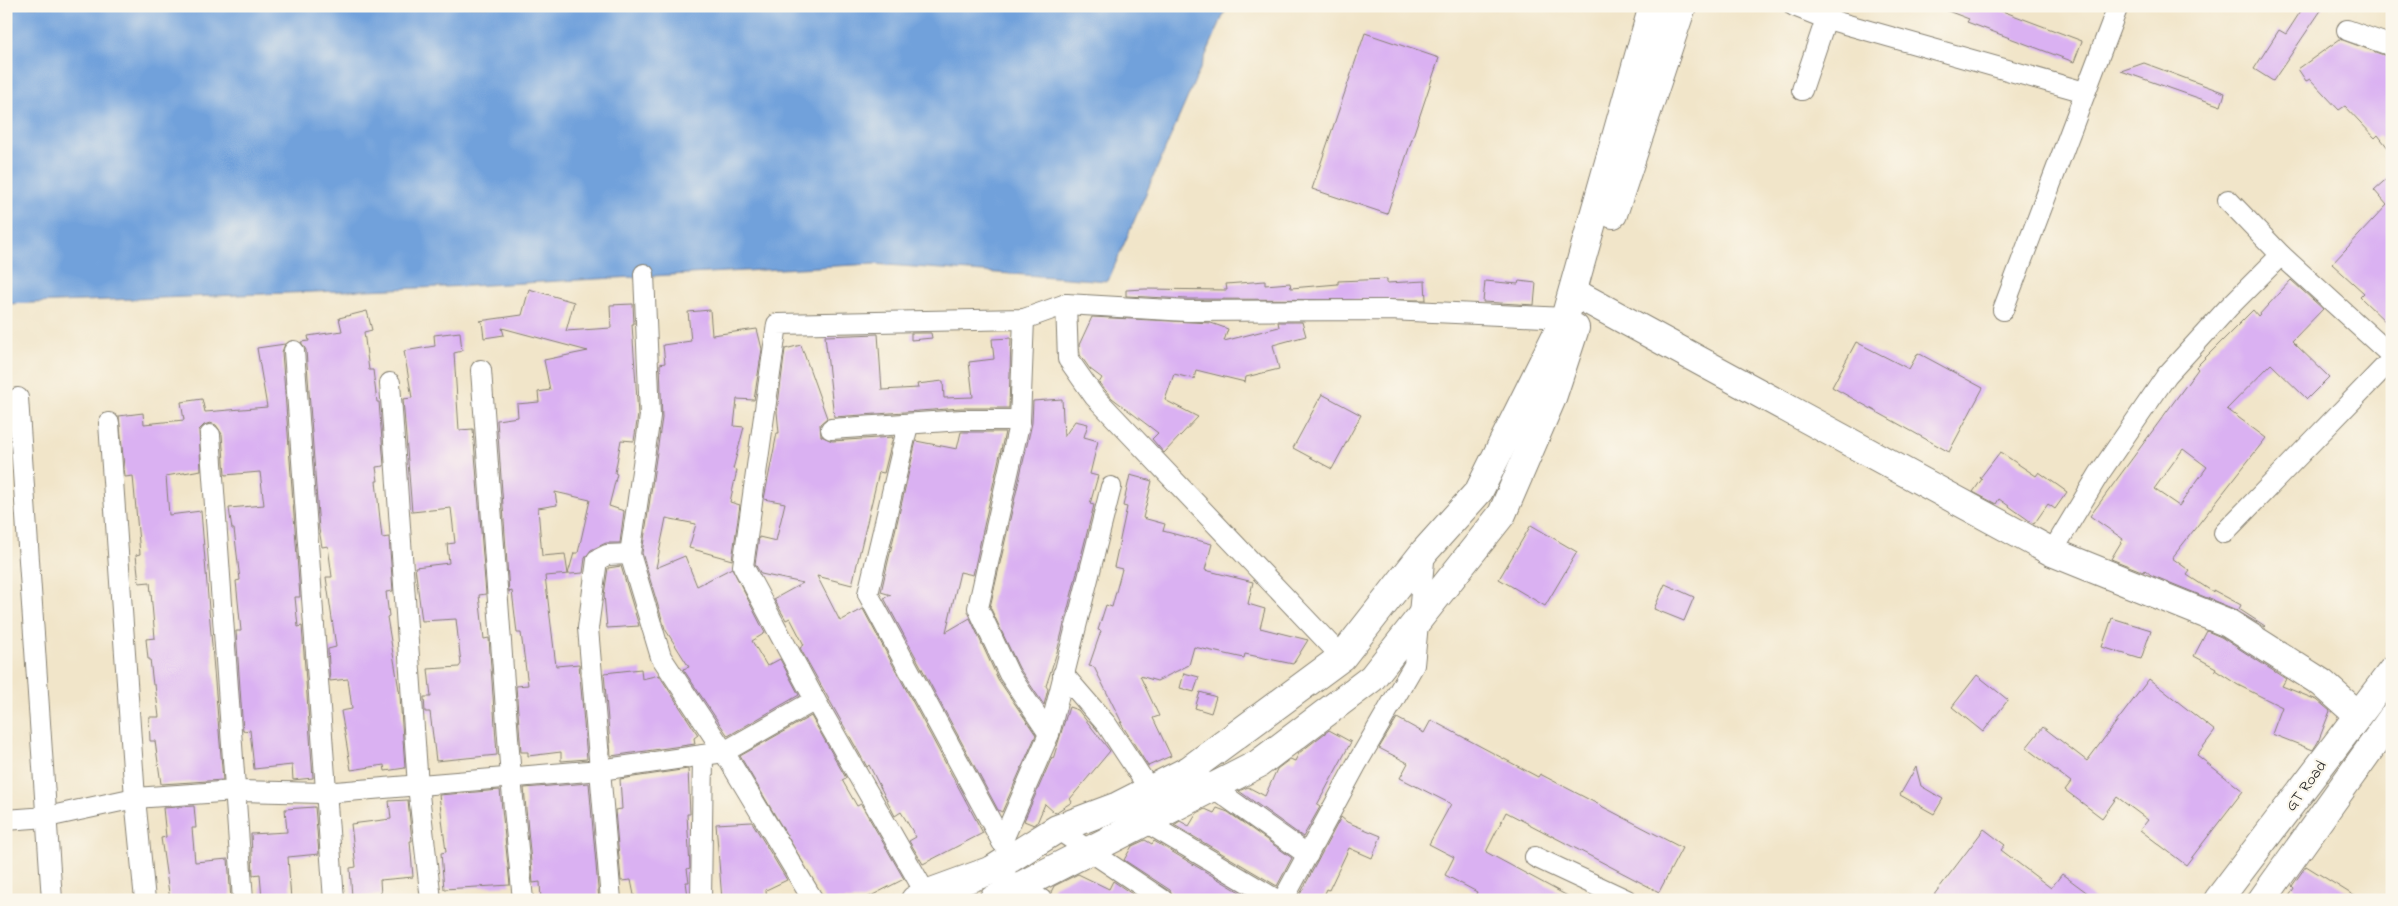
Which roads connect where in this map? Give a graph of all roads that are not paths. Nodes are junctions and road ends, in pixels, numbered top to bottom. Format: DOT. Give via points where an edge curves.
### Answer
graph roads {
  1 [pos="1653,6"];
  2 [pos="1682,6"];
  3 [pos="1794,6"];
  4 [pos="2118,6"];
  5 [pos="1829,12"];
  6 [pos="2346,30"];
  7 [pos="2392,46"];
  8 [pos="1802,90"];
  9 [pos="2085,92"];
  10 [pos="2228,200"];
  11 [pos="2281,255"];
  12 [pos="644,274"];
  13 [pos="1579,295"];
  14 [pos="1066,304"];
  15 [pos="2003,310"];
  16 [pos="1565,318"];
  17 [pos="1024,319"];
  18 [pos="294,351"];
  19 [pos="2392,358"];
  20 [pos="481,370"];
  21 [pos="390,383"];
  22 [pos="18,398"];
  23 [pos="1020,420"];
  24 [pos="109,423"];
  25 [pos="908,425"];
  26 [pos="831,429"];
  27 [pos="210,435"];
  28 [pos="1111,486"];
  29 [pos="2224,532"];
  30 [pos="1425,551"];
  31 [pos="2052,552"];
  32 [pos="630,554"];
  33 [pos="1418,619"];
  34 [pos="1342,657"];
  35 [pos="2392,671"];
  36 [pos="1063,674"];
  37 [pos="815,700"];
  38 [pos="2357,714"];
  39 [pos="2389,728"];
  40 [pos="1049,734"];
  41 [pos="724,752"];
  42 [pos="703,755"];
  43 [pos="600,770"];
  44 [pos="1189,770"];
  45 [pos="511,778"];
  46 [pos="418,786"];
  47 [pos="1213,787"];
  48 [pos="1150,790"];
  49 [pos="235,791"];
  50 [pos="324,793"];
  51 [pos="135,798"];
  52 [pos="1118,806"];
  53 [pos="47,817"];
  54 [pos="6,820"];
  55 [pos="1146,822"];
  56 [pos="1058,829"];
  57 [pos="1090,850"];
  58 [pos="1308,855"];
  59 [pos="1002,856"];
  60 [pos="1536,857"];
  61 [pos="1030,893"];
  62 [pos="925,898"];
  63 [pos="52,900"];
  64 [pos="145,900"];
  65 [pos="243,900"];
  66 [pos="334,900"];
  67 [pos="431,900"];
  68 [pos="523,900"];
  69 [pos="611,900"];
  70 [pos="701,900"];
  71 [pos="813,900"];
  72 [pos="993,900"];
  73 [pos="1163,900"];
  74 [pos="1277,900"];
  75 [pos="1282,900"];
  76 [pos="1627,900"];
  77 [pos="2218,900"];
  78 [pos="2262,900"];
  1 -- 13 [label="main road"];
  2 -- 13 [label="main road"];
  3 -- 5 [label="street"];
  4 -- 9 [label="street"];
  5 -- 8 [label="street"];
  5 -- 9 [label="street"];
  6 -- 7 [label="street"];
  9 -- 15 [label="street"];
  10 -- 11 [label="street"];
  11 -- 19 [label="street"];
  11 -- 31 [label="street" via="2167,375 2099,474"];
  12 -- 32 [label="street" via="650,416"];
  13 -- 16 [label="main road"];
  13 -- 31 [label="main road"];
  13 -- 33 [label="main road" via="1552,398 1502,514"];
  14 -- 16 [label="street" via="1187,311 1389,310"];
  14 -- 17 [label="street"];
  14 -- 34 [label="street" via="1068,359 1094,396"];
  16 -- 30 [label="main road" via="1479,491"];
  17 -- 23 [label="street"];
  17 -- 37 [label="street" via="778,324 743,566"];
  18 -- 50 [label="street"];
  19 -- 29 [label="street"];
  20 -- 45 [label="street"];
  21 -- 46 [label="street"];
  22 -- 53 [label="street"];
  23 -- 25 [label="street" via="962,420"];
  23 -- 40 [label="street" via="978,608 1009,674"];
  24 -- 51 [label="street"];
  25 -- 26 [label="street"];
  25 -- 59 [label="street" via="868,594"];
  27 -- 49 [label="street"];
  28 -- 36 [label="street"];
  30 -- 33 [label="street"];
  30 -- 34 [label="main road"];
  31 -- 38 [label="main road" via="2228,623 2322,684"];
  32 -- 41 [label="street" via="661,658"];
  32 -- 43 [label="street" via="607,555 597,560 588,628"];
  33 -- 47 [label="main road" via="1372,678 1258,764"];
  33 -- 58 [label="street" via="1414,665"];
  34 -- 44 [label="main road"];
  35 -- 38 [label="main road, GT Road"];
  36 -- 40 [label="street"];
  36 -- 48 [label="street" via="1107,726"];
  37 -- 41 [label="street"];
  37 -- 62 [label="street"];
  38 -- 39 [label="street"];
  38 -- 77 [label="main road, GT Road"];
  39 -- 78 [label="main road"];
  40 -- 59 [label="street"];
  41 -- 42 [label="street"];
  41 -- 71 [label="street"];
  42 -- 43 [label="street"];
  42 -- 70 [label="street"];
  43 -- 45 [label="street"];
  43 -- 69 [label="street"];
  44 -- 47 [label="street"];
  44 -- 48 [label="main road"];
  45 -- 46 [label="street"];
  45 -- 68 [label="street"];
  46 -- 50 [label="street"];
  46 -- 67 [label="street"];
  47 -- 55 [label="main road"];
  47 -- 58 [label="street"];
  48 -- 52 [label="main road"];
  49 -- 50 [label="street"];
  49 -- 51 [label="street"];
  49 -- 65 [label="street"];
  50 -- 66 [label="street"];
  51 -- 53 [label="street"];
  51 -- 64 [label="street"];
  52 -- 55 [label="street"];
  52 -- 56 [label="main road"];
  53 -- 54 [label="street"];
  53 -- 63 [label="street"];
  55 -- 57 [label="main road"];
  55 -- 74 [label="street"];
  56 -- 57 [label="street"];
  56 -- 59 [label="main road"];
  57 -- 61 [label="main road"];
  57 -- 73 [label="street"];
  58 -- 75 [label="street"];
  59 -- 61 [label="street"];
  59 -- 62 [label="main road"];
  60 -- 76 [label="street"];
  61 -- 72 [label="main road"];
}
